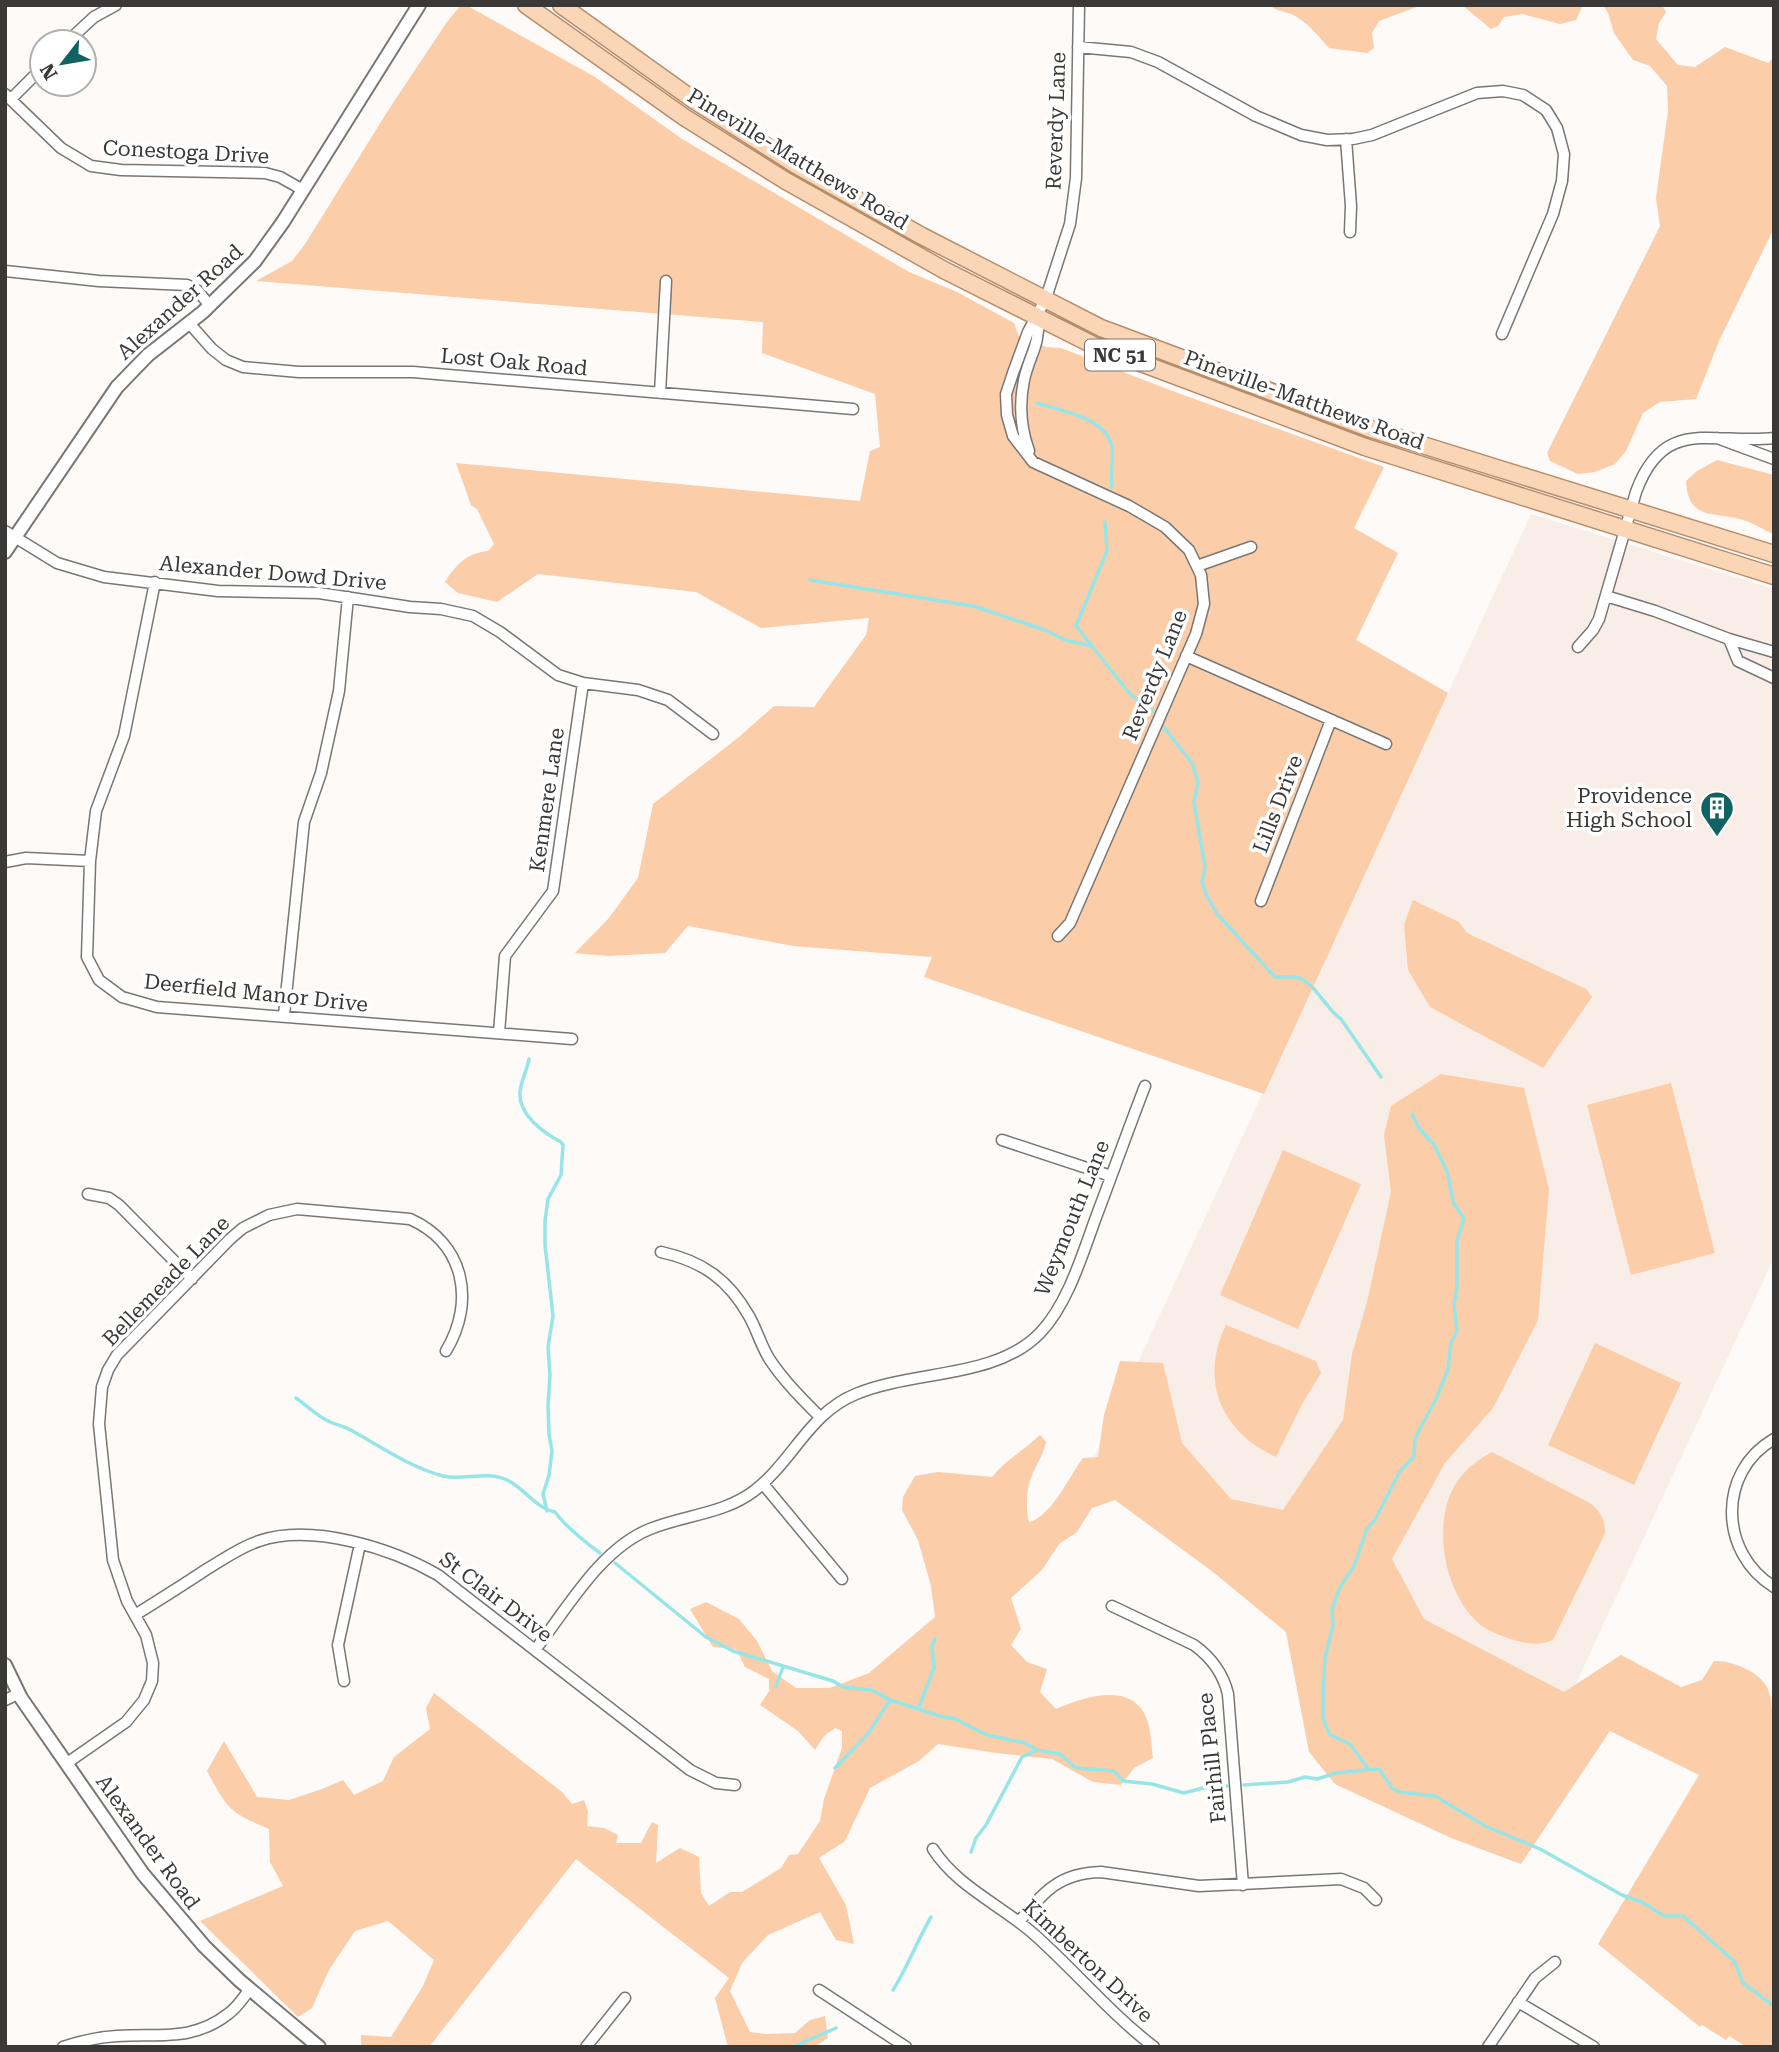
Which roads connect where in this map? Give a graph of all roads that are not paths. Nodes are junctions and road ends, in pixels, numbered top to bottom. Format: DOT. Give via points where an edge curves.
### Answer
graph roads {
  1 [pos="116,5"];
  2 [pos="419,5"];
  3 [pos="526,5"];
  4 [pos="561,5"];
  5 [pos="1079,5"];
  6 [pos="82,28"];
  7 [pos="1078,47"];
  8 [pos="28,80"];
  9 [pos="8,97"];
  10 [pos="1346,139"];
  11 [pos="303,190"];
  12 [pos="1350,232"];
  13 [pos="5,271"];
  14 [pos="666,281"];
  15 [pos="1046,299"];
  16 [pos="210,306"];
  17 [pos="1038,316"];
  18 [pos="189,323"];
  19 [pos="1502,334"];
  20 [pos="660,393"];
  21 [pos="853,409"];
  22 [pos="1717,438"];
  23 [pos="1771,438"];
  24 [pos="1774,458"];
  25 [pos="1033,462"];
  26 [pos="1628,519"];
  27 [pos="10,533"];
  28 [pos="1251,547"];
  29 [pos="5,552"];
  30 [pos="1774,554"];
  31 [pos="1197,566"];
  32 [pos="1774,576"];
  33 [pos="155,582"];
  34 [pos="1606,596"];
  35 [pos="348,597"];
  36 [pos="1729,639"];
  37 [pos="1578,647"];
  38 [pos="1774,652"];
  39 [pos="1186,656"];
  40 [pos="1774,678"];
  41 [pos="583,683"];
  42 [pos="1331,720"];
  43 [pos="713,734"];
  44 [pos="1386,744"];
  45 [pos="90,861"];
  46 [pos="5,862"];
  47 [pos="1261,901"];
  48 [pos="1058,936"];
  49 [pos="284,1016"];
  50 [pos="499,1033"];
  51 [pos="572,1039"];
  52 [pos="1145,1086"];
  53 [pos="1002,1140"];
  54 [pos="1111,1176"];
  55 [pos="88,1194"];
  56 [pos="661,1252"];
  57 [pos="192,1279"];
  58 [pos="446,1351"];
  59 [pos="820,1417"];
  60 [pos="1774,1439"];
  61 [pos="763,1484"];
  62 [pos="360,1544"];
  63 [pos="842,1579"];
  64 [pos="1774,1587"];
  65 [pos="1112,1605"];
  66 [pos="135,1615"];
  67 [pos="535,1650"];
  68 [pos="5,1665"];
  69 [pos="344,1681"];
  70 [pos="18,1694"];
  71 [pos="5,1700"];
  72 [pos="67,1763"];
  73 [pos="735,1785"];
  74 [pos="933,1849"];
  75 [pos="1243,1885"];
  76 [pos="1376,1900"];
  77 [pos="1019,1922"];
  78 [pos="1555,1962"];
  79 [pos="250,1989"];
  80 [pos="819,1990"];
  81 [pos="625,1998"];
  82 [pos="1518,2002"];
  83 [pos="140,2036"];
  84 [pos="63,2047"];
  85 [pos="145,2047"];
  86 [pos="319,2047"];
  87 [pos="586,2047"];
  88 [pos="906,2047"];
  89 [pos="1154,2047"];
  90 [pos="1488,2047"];
  91 [pos="1594,2047"];
  1 -- 6 [label="street"];
  2 -- 11 [label="street, Alexander Road"];
  3 -- 17 [label="main road, Pineville-Matthews Road / NC 51" via="684,117 786,181 944,270"];
  4 -- 15 [label="main road, Pineville-Matthews Road / NC 51" via="796,165"];
  5 -- 7 [label="street, Reverdy Lane"];
  7 -- 10 [label="street" via="1131,52 1301,135"];
  7 -- 15 [label="street, Reverdy Lane" via="1076,178 1070,224"];
  8 -- 9 [label="street"];
  9 -- 11 [label="street, Conestoga Drive" via="61,148 91,166 265,173"];
  10 -- 12 [label="street"];
  10 -- 19 [label="street" via="1372,135 1477,93 1523,95 1546,110 1564,154 1562,181 1553,214"];
  11 -- 16 [label="street, Alexander Road" via="256,261"];
  13 -- 16 [label="street" via="187,285"];
  14 -- 20 [label="street"];
  15 -- 17 [label="street, Reverdy Lane"];
  15 -- 26 [label="main road, Pineville-Matthews Road / NC 51" via="1101,328"];
  16 -- 18 [label="street, Alexander Road"];
  17 -- 25 [label="street, Reverdy Lane" via="1039,335 1021,404 1023,434"];
  17 -- 25 [label="street, Reverdy Lane" via="1006,394 1013,436"];
  17 -- 26 [label="main road, Pineville-Matthews Road / NC 51" via="1093,345 1365,447"];
  18 -- 20 [label="street, Lost Oak Road" via="212,349 243,367 413,372"];
  18 -- 27 [label="street, Alexander Road" via="117,387"];
  20 -- 21 [label="street, Lost Oak Road"];
  22 -- 23 [label="street"];
  22 -- 24 [label="street"];
  22 -- 26 [label="street" via="1682,440 1661,452 1643,473"];
  25 -- 31 [label="street, Reverdy Lane" via="1165,527 1189,550"];
  26 -- 30 [label="main road, Pineville-Matthews Road / NC 51"];
  26 -- 32 [label="main road, Pineville-Matthews Road / NC 51"];
  26 -- 34 [label="street"];
  27 -- 29 [label="street, Alexander Road"];
  27 -- 33 [label="street, Alexander Dowd Drive" via="57,563 104,577"];
  28 -- 31 [label="street"];
  31 -- 39 [label="street, Reverdy Lane" via="1204,604"];
  33 -- 35 [label="street, Alexander Dowd Drive" via="218,591"];
  33 -- 45 [label="street, Deerfield Manor Drive" via="124,736 96,811"];
  34 -- 36 [label="street"];
  34 -- 37 [label="street" via="1593,630"];
  35 -- 41 [label="street, Alexander Dowd Drive" via="473,616 558,675"];
  35 -- 49 [label="street" via="339,691 321,773 304,822"];
  36 -- 38 [label="street"];
  36 -- 40 [label="street" via="1738,661"];
  39 -- 42 [label="street"];
  39 -- 48 [label="street, Reverdy Lane" via="1070,923"];
  41 -- 43 [label="street, Alexander Dowd Drive" via="638,690 668,700"];
  41 -- 50 [label="street, Kenmere Lane" via="553,891 505,956"];
  42 -- 44 [label="street"];
  42 -- 47 [label="street, Lills Drive"];
  45 -- 46 [label="street" via="26,858"];
  45 -- 49 [label="street, Deerfield Manor Drive" via="87,957 99,980 122,997 157,1007"];
  49 -- 50 [label="street, Deerfield Manor Drive"];
  50 -- 51 [label="street, Deerfield Manor Drive"];
  52 -- 54 [label="street, Weymouth Lane"];
  53 -- 54 [label="street"];
  54 -- 59 [label="street, Weymouth Lane" via="1063,1297 1050,1321 1023,1348 991,1362 866,1390"];
  55 -- 57 [label="street" via="119,1205"];
  56 -- 59 [label="street" via="699,1263 730,1289 768,1357"];
  57 -- 58 [label="street, Bellemeade Lane" via="243,1228 278,1212 313,1209 410,1219 440,1238 458,1269 458,1322"];
  57 -- 66 [label="street, Bellemeade Lane" via="117,1355 101,1395 99,1423 111,1548"];
  59 -- 61 [label="street, Weymouth Lane"];
  60 -- 64 [label="street" via="1751,1458 1740,1475 1730,1517 1747,1564"];
  61 -- 63 [label="street"];
  61 -- 67 [label="street, Weymouth Lane" via="732,1504 649,1530 615,1550"];
  62 -- 66 [label="street, St Clair Drive" via="299,1534 260,1540"];
  62 -- 67 [label="street, St Clair Drive" via="438,1575"];
  62 -- 69 [label="street" via="338,1645"];
  65 -- 75 [label="street, Fairhill Place" via="1194,1645 1220,1672 1228,1694"];
  66 -- 72 [label="street, Bellemeade Lane" via="151,1652 150,1688 126,1722"];
  67 -- 73 [label="street, St Clair Drive" via="690,1770 716,1783"];
  68 -- 70 [label="street, Alexander Road"];
  70 -- 71 [label="street"];
  70 -- 72 [label="street, Alexander Road"];
  72 -- 79 [label="street, Alexander Road" via="143,1874 204,1946"];
  74 -- 77 [label="street, Kimberton Drive" via="960,1881"];
  75 -- 76 [label="street" via="1341,1879 1364,1888"];
  75 -- 77 [label="street" via="1199,1886 1085,1872 1055,1884"];
  77 -- 89 [label="street, Kimberton Drive"];
  78 -- 82 [label="street" via="1535,1978"];
  79 -- 83 [label="street" via="231,2012 207,2027 174,2036"];
  79 -- 86 [label="street, Alexander Road"];
  80 -- 88 [label="street"];
  81 -- 87 [label="street"];
  82 -- 90 [label="street"];
  82 -- 91 [label="street"];
  83 -- 84 [label="street" via="105,2037"];
  83 -- 85 [label="street"];
}
